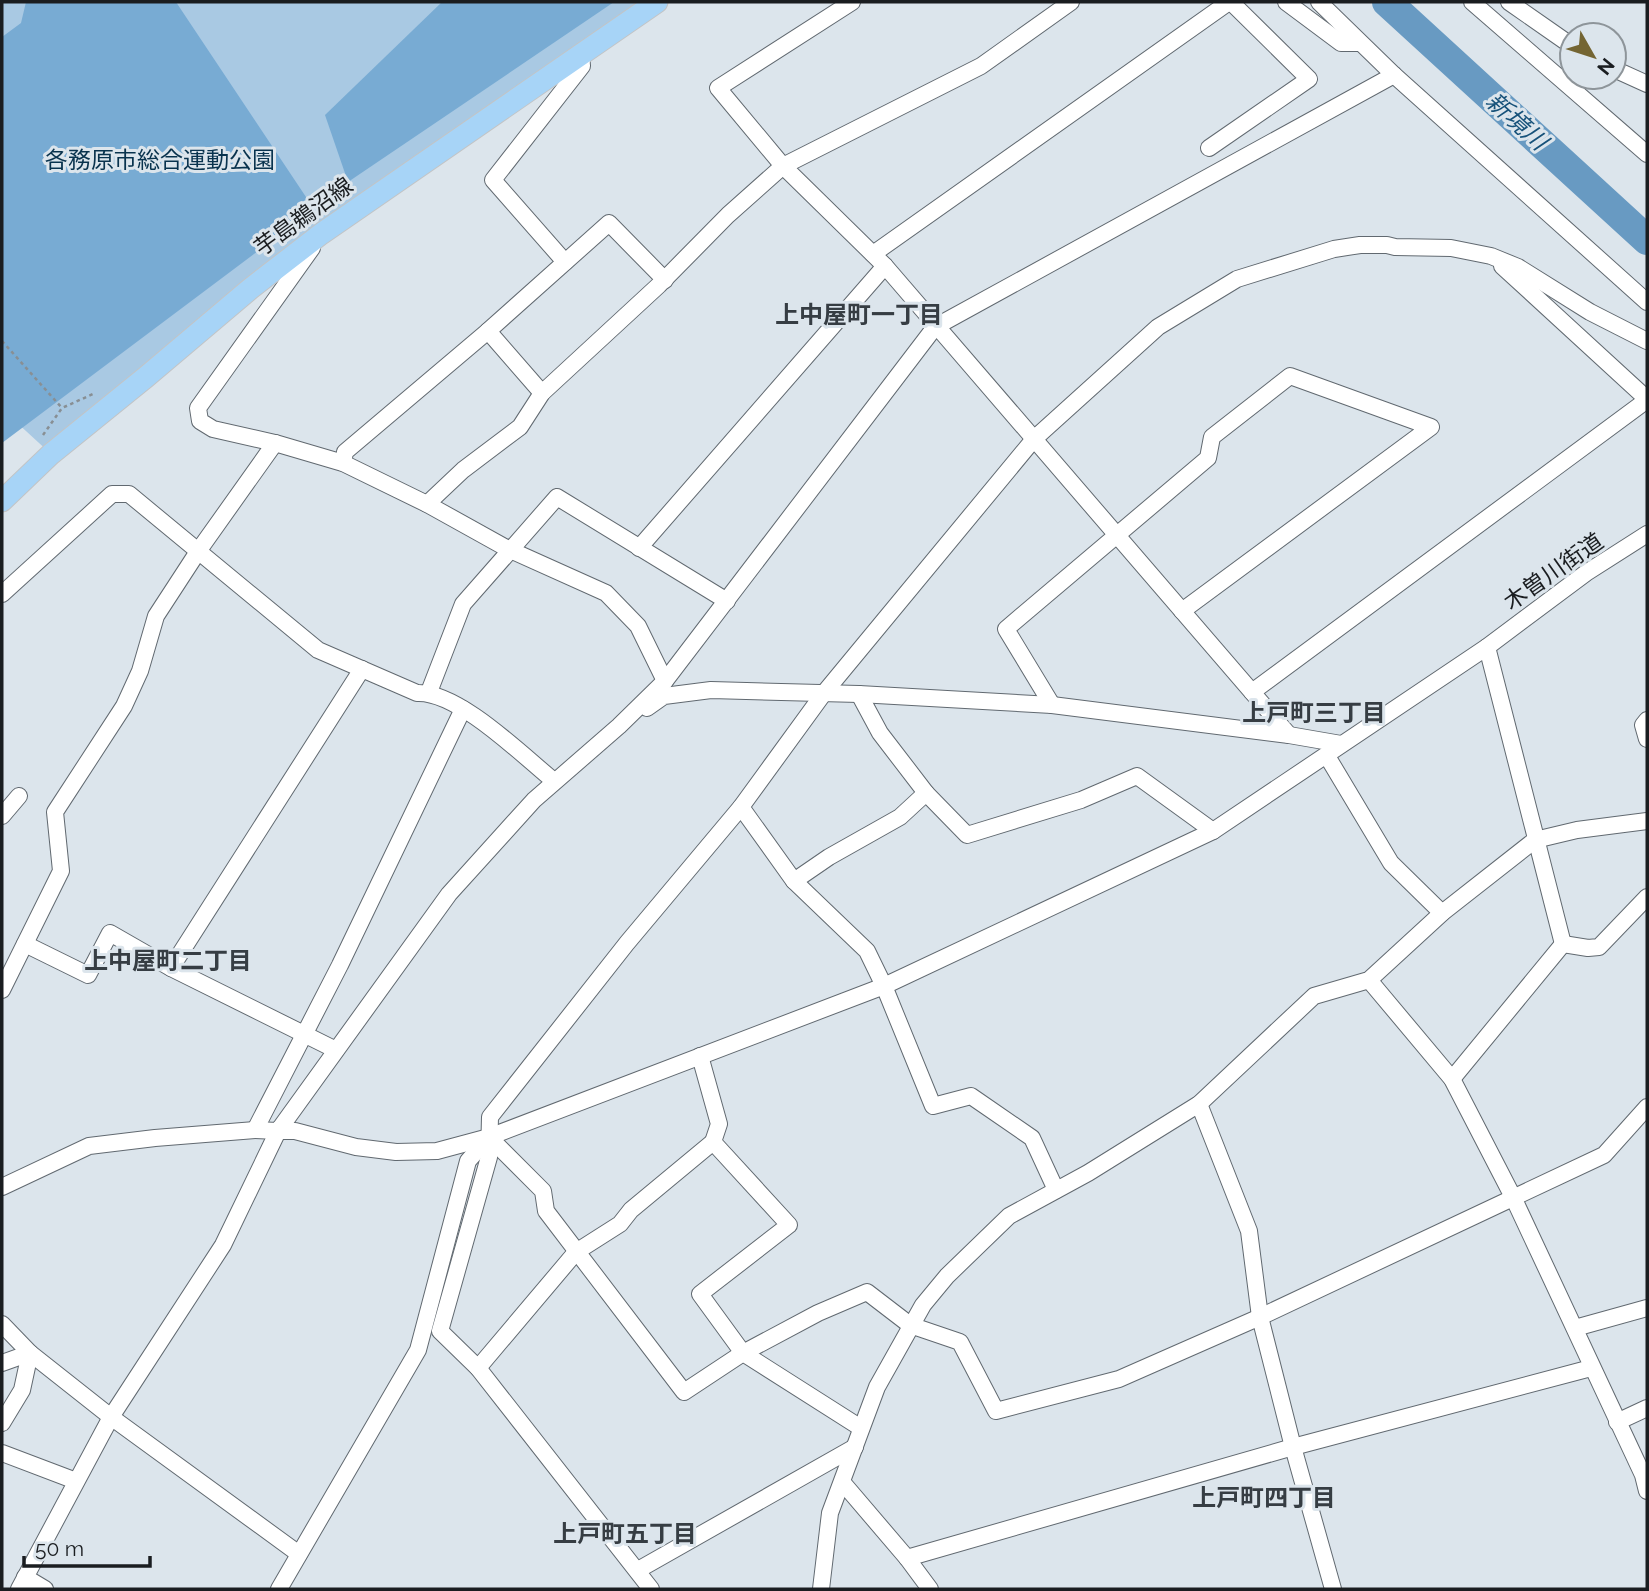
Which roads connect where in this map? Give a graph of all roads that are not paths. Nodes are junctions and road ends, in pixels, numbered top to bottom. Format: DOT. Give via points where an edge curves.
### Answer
graph roads {
  1 [pos="657,2"];
  2 [pos="852,2"];
  3 [pos="1072,2"];
  4 [pos="1230,2"];
  5 [pos="1286,2"];
  6 [pos="1320,2"];
  7 [pos="1472,2"];
  8 [pos="1509,2"];
  9 [pos="1558,36"];
  10 [pos="1360,43"];
  11 [pos="581,54"];
  12 [pos="1394,75"];
  13 [pos="1628,75"];
  14 [pos="1647,84"];
  15 [pos="1209,148"];
  16 [pos="1647,154"];
  17 [pos="783,166"];
  18 [pos="321,234"];
  19 [pos="1490,256"];
  20 [pos="879,260"];
  21 [pos="565,262"];
  22 [pos="665,280"];
  23 [pos="1647,302"];
  24 [pos="935,327"];
  25 [pos="488,331"];
  26 [pos="1647,341"];
  27 [pos="542,393"];
  28 [pos="1647,400"];
  29 [pos="1034,439"];
  30 [pos="275,443"];
  31 [pos="343,463"];
  32 [pos="2,500"];
  33 [pos="427,504"];
  34 [pos="1647,534"];
  35 [pos="1118,535"];
  36 [pos="639,548"];
  37 [pos="509,550"];
  38 [pos="199,551"];
  39 [pos="2,594"];
  40 [pos="727,601"];
  41 [pos="1182,611"];
  42 [pos="1487,647"];
  43 [pos="362,669"];
  44 [pos="665,681"];
  45 [pos="429,692"];
  46 [pos="824,692"];
  47 [pos="1252,692"];
  48 [pos="859,694"];
  49 [pos="1052,705"];
  50 [pos="463,709"];
  51 [pos="1647,720"];
  52 [pos="619,726"];
  53 [pos="1289,735"];
  54 [pos="1647,739"];
  55 [pos="1341,744"];
  56 [pos="1327,756"];
  57 [pos="554,781"];
  58 [pos="926,793"];
  59 [pos="19,796"];
  60 [pos="741,807"];
  61 [pos="2,816"];
  62 [pos="1647,821"];
  63 [pos="1213,831"];
  64 [pos="1535,840"];
  65 [pos="794,881"];
  66 [pos="1647,897"];
  67 [pos="1442,913"];
  68 [pos="25,944"];
  69 [pos="1563,944"];
  70 [pos="171,968"];
  71 [pos="1368,980"];
  72 [pos="884,986"];
  73 [pos="2,990"];
  74 [pos="303,1035"];
  75 [pos="336,1050"];
  76 [pos="700,1056"];
  77 [pos="1452,1079"];
  78 [pos="1199,1104"];
  79 [pos="1647,1107"];
  80 [pos="255,1130"];
  81 [pos="278,1131"];
  82 [pos="489,1137"];
  83 [pos="713,1142"];
  84 [pos="5,1182"];
  85 [pos="1056,1190"];
  86 [pos="1513,1196"];
  87 [pos="576,1252"];
  88 [pos="1647,1308"];
  89 [pos="1260,1317"];
  90 [pos="2,1324"];
  91 [pos="910,1325"];
  92 [pos="1574,1328"];
  93 [pos="30,1353"];
  94 [pos="743,1353"];
  95 [pos="2,1363"];
  96 [pos="478,1368"];
  97 [pos="1591,1368"];
  98 [pos="1647,1408"];
  99 [pos="111,1417"];
  100 [pos="1617,1422"];
  101 [pos="2,1423"];
  102 [pos="861,1427"];
  103 [pos="855,1447"];
  104 [pos="1293,1447"];
  105 [pos="2,1453"];
  106 [pos="76,1481"];
  107 [pos="843,1483"];
  108 [pos="1647,1491"];
  109 [pos="299,1554"];
  110 [pos="907,1558"];
  111 [pos="638,1570"];
  112 [pos="22,1583"];
  113 [pos="45,1589"];
  114 [pos="279,1589"];
  115 [pos="651,1589"];
  116 [pos="821,1589"];
  117 [pos="930,1589"];
  118 [pos="1333,1589"];
  1 -- 11 [label="main road, 芋島鵜沼線"];
  2 -- 17 [label="street" via="718,88"];
  3 -- 17 [label="street" via="981,66"];
  4 -- 15 [label="street" via="1309,79"];
  4 -- 20 [label="street"];
  5 -- 10 [label="street" via="1341,43"];
  6 -- 10 [label="street"];
  7 -- 16 [label="street"];
  8 -- 9 [label="street"];
  10 -- 12 [label="street"];
  11 -- 18 [label="main road, 芋島鵜沼線"];
  11 -- 21 [label="street" via="582,66 493,180"];
  12 -- 23 [label="street"];
  12 -- 24 [label="street"];
  13 -- 14 [label="street"];
  17 -- 20 [label="street"];
  17 -- 22 [label="street"];
  18 -- 30 [label="street" via="198,408 200,421 214,429"];
  18 -- 32 [label="main road, 芋島鵜沼線" via="51,454"];
  19 -- 26 [label="street"];
  19 -- 28 [label="street"];
  19 -- 29 [label="street" via="1451,248 1360,245 1237,279 1158,327"];
  20 -- 24 [label="street"];
  20 -- 36 [label="street"];
  21 -- 22 [label="street" via="609,223"];
  21 -- 25 [label="street"];
  22 -- 27 [label="street"];
  24 -- 29 [label="street"];
  24 -- 40 [label="street"];
  25 -- 27 [label="street"];
  25 -- 31 [label="street" via="345,452"];
  27 -- 33 [label="street" via="520,427"];
  28 -- 47 [label="street"];
  29 -- 35 [label="street"];
  29 -- 46 [label="street"];
  30 -- 31 [label="street"];
  30 -- 38 [label="street"];
  31 -- 33 [label="street"];
  33 -- 37 [label="street"];
  34 -- 42 [label="street, 木曽川街道"];
  35 -- 41 [label="street"];
  35 -- 41 [label="street" via="1208,457 1212,437 1290,376 1431,427"];
  35 -- 49 [label="street" via="1006,629"];
  36 -- 37 [label="street" via="557,497"];
  36 -- 40 [label="street"];
  37 -- 44 [label="street" via="606,593 638,626"];
  37 -- 45 [label="street" via="463,604"];
  38 -- 39 [label="street" via="129,494 112,494"];
  38 -- 43 [label="street" via="318,650"];
  38 -- 68 [label="street" via="156,616 124,706 55,812 61,871"];
  40 -- 44 [label="street"];
  41 -- 47 [label="street"];
  42 -- 55 [label="street, 木曽川街道"];
  42 -- 64 [label="street"];
  43 -- 45 [label="street" via="417,693"];
  43 -- 70 [label="street"];
  44 -- 52 [label="street"];
  45 -- 50 [label="street"];
  46 -- 48 [label="street"];
  46 -- 52 [label="street" via="711,690 664,696"];
  46 -- 60 [label="street"];
  47 -- 53 [label="street"];
  48 -- 49 [label="street"];
  48 -- 58 [label="street" via="880,733"];
  49 -- 53 [label="street"];
  50 -- 57 [label="street"];
  50 -- 74 [label="street"];
  51 -- 54 [label="street" via="1643,725"];
  52 -- 57 [label="street"];
  53 -- 55 [label="street"];
  55 -- 56 [label="street, 木曽川街道"];
  56 -- 63 [label="street, 木曽川街道"];
  56 -- 67 [label="street" via="1391,863"];
  57 -- 75 [label="street" via="449,894"];
  58 -- 63 [label="street" via="967,835 1081,800 1138,776"];
  58 -- 65 [label="street" via="900,817"];
  59 -- 61 [label="street"];
  60 -- 65 [label="street"];
  60 -- 82 [label="street" via="491,1117"];
  62 -- 64 [label="street"];
  63 -- 72 [label="street, 木曽川街道"];
  64 -- 67 [label="street"];
  64 -- 69 [label="street"];
  65 -- 72 [label="street" via="867,951"];
  66 -- 69 [label="street" via="1599,947"];
  67 -- 71 [label="street"];
  68 -- 70 [label="street" via="89,975 110,933"];
  68 -- 73 [label="street"];
  69 -- 77 [label="street"];
  70 -- 74 [label="street"];
  71 -- 77 [label="street"];
  71 -- 78 [label="street" via="1314,996"];
  72 -- 76 [label="street, 木曽川街道"];
  72 -- 85 [label="street" via="933,1106 971,1096 1032,1138"];
  74 -- 75 [label="street"];
  74 -- 80 [label="street"];
  75 -- 81 [label="street"];
  76 -- 82 [label="street, 木曽川街道"];
  76 -- 83 [label="street" via="719,1124"];
  77 -- 86 [label="street"];
  78 -- 85 [label="street"];
  78 -- 89 [label="street" via="1249,1231"];
  79 -- 86 [label="street" via="1604,1155"];
  80 -- 81 [label="street, 木曽川街道"];
  80 -- 84 [label="street, 木曽川街道" via="89,1146"];
  81 -- 82 [label="street, 木曽川街道" via="396,1152 437,1151"];
  81 -- 99 [label="street" via="223,1245"];
  82 -- 87 [label="street" via="543,1191 546,1211"];
  82 -- 96 [label="street" via="489,1157 440,1331"];
  82 -- 109 [label="street" via="468,1161 418,1350"];
  83 -- 87 [label="street" via="620,1224"];
  83 -- 94 [label="street" via="789,1225 700,1294"];
  85 -- 91 [label="street" via="1009,1216 947,1276"];
  86 -- 89 [label="street"];
  86 -- 92 [label="street"];
  87 -- 94 [label="street" via="684,1392"];
  87 -- 96 [label="street"];
  88 -- 92 [label="street"];
  89 -- 91 [label="street" via="1119,1379 996,1411 960,1342"];
  89 -- 104 [label="street"];
  90 -- 93 [label="street"];
  91 -- 94 [label="street" via="867,1292"];
  91 -- 102 [label="street"];
  92 -- 97 [label="street"];
  93 -- 95 [label="street"];
  93 -- 99 [label="street"];
  93 -- 101 [label="street" via="22,1390"];
  94 -- 102 [label="street"];
  96 -- 111 [label="street"];
  97 -- 100 [label="street"];
  97 -- 104 [label="street"];
  98 -- 100 [label="street"];
  99 -- 106 [label="street"];
  99 -- 109 [label="street"];
  100 -- 108 [label="street"];
  102 -- 103 [label="street"];
  103 -- 107 [label="street"];
  103 -- 111 [label="street"];
  104 -- 110 [label="street"];
  104 -- 118 [label="street"];
  105 -- 106 [label="street"];
  106 -- 112 [label="street"];
  107 -- 110 [label="street"];
  107 -- 116 [label="street" via="831,1513"];
  109 -- 114 [label="street"];
  110 -- 117 [label="street"];
  111 -- 115 [label="street"];
  112 -- 113 [label="street"];
}
